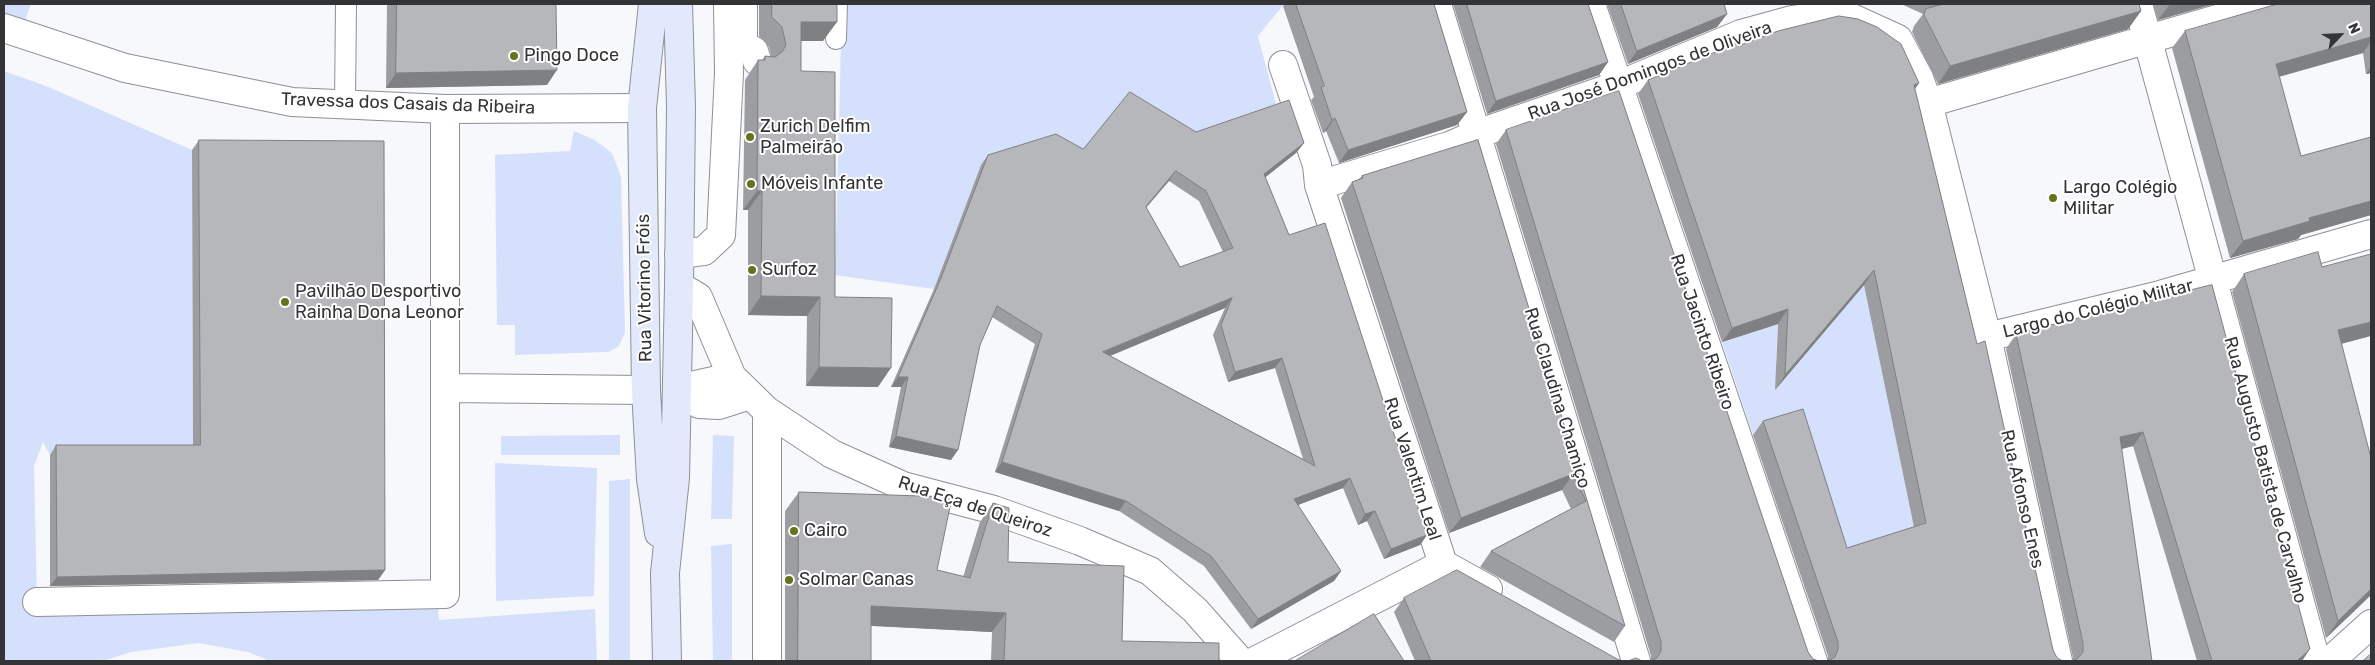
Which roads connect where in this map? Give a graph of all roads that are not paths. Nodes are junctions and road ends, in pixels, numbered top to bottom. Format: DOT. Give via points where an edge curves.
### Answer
graph roads {
  1 [pos="346,4"];
  2 [pos="653,4"];
  3 [pos="678,4"];
  4 [pos="728,4"];
  5 [pos="743,4"];
  6 [pos="836,4"];
  7 [pos="1437,4"];
  8 [pos="1591,4"];
  9 [pos="2138,4"];
  10 [pos="2269,4"];
  11 [pos="1841,8"];
  12 [pos="4,28"];
  13 [pos="836,39"];
  14 [pos="2149,40"];
  15 [pos="750,53"];
  16 [pos="1283,65"];
  17 [pos="1619,85"];
  18 [pos="1928,103"];
  19 [pos="345,104"];
  20 [pos="681,106"];
  21 [pos="642,108"];
  22 [pos="446,109"];
  23 [pos="1477,134"];
  24 [pos="1319,185"];
  25 [pos="2371,234"];
  26 [pos="679,254"];
  27 [pos="2213,279"];
  28 [pos="679,286"];
  29 [pos="1987,337"];
  30 [pos="446,388"];
  31 [pos="677,389"];
  32 [pos="646,390"];
  33 [pos="750,394"];
  34 [pos="1443,564"];
  35 [pos="666,573"];
  36 [pos="37,602"];
  37 [pos="1512,603"];
  38 [pos="2371,624"];
  39 [pos="667,661"];
  40 [pos="767,661"];
  41 [pos="1240,661"];
  42 [pos="1255,661"];
  43 [pos="1636,661"];
  44 [pos="1813,661"];
  45 [pos="2058,661"];
  46 [pos="2316,661"];
  47 [pos="2330,661"];
  1 -- 19 [label="lane"];
  2 -- 21 [label="main road, Rua Vitorino Fróis"];
  3 -- 20 [label="main road, Rua Vitorino Fróis"];
  4 -- 26 [label="street, Rua Vitorino Fróis" via="729,73 721,235 704,251"];
  5 -- 15 [label="street"];
  6 -- 13 [label="lane"];
  7 -- 23 [label="street, Rua Claudina Chamiço"];
  8 -- 17 [label="street, Rua Jacinto Ribeiro"];
  9 -- 14 [label="street, Largo do Colégio Militar"];
  10 -- 14 [label="street"];
  11 -- 17 [label="street, Rua José Domingos de Oliveira" via="1741,34"];
  11 -- 18 [label="street, Rua José Domingos de Oliveira" via="1898,39"];
  12 -- 19 [label="street, Travessa dos Casais da Ribeira" via="125,68 292,102"];
  14 -- 18 [label="street"];
  14 -- 27 [label="street, Largo do Colégio Militar"];
  16 -- 24 [label="street, Rua Valentim Leal" via="1317,165"];
  17 -- 23 [label="street, Rua José Domingos de Oliveira"];
  17 -- 44 [label="street, Rua Jacinto Ribeiro"];
  18 -- 29 [label="street, Largo do Colégio Militar"];
  19 -- 22 [label="street, Travessa dos Casais da Ribeira"];
  20 -- 21 [label="main road"];
  20 -- 26 [label="main road, Rua Vitorino Fróis"];
  21 -- 22 [label="street, Travessa dos Casais da Ribeira"];
  21 -- 32 [label="main road, Rua Vitorino Fróis"];
  22 -- 30 [label="street"];
  23 -- 24 [label="street, Rua José Domingos de Oliveira" via="1449,146"];
  23 -- 43 [label="street, Rua Claudina Chamiço"];
  24 -- 34 [label="street, Rua Valentim Leal"];
  25 -- 27 [label="street"];
  26 -- 28 [label="main road, Rua Vitorino Fróis"];
  27 -- 29 [label="street, Largo do Colégio Militar"];
  27 -- 46 [label="street, Rua Augusto Batista de Carvalho"];
  28 -- 31 [label="main road, Rua Vitorino Fróis"];
  28 -- 33 [label="street" via="698,297"];
  29 -- 45 [label="street, Rua Afonso Enes"];
  30 -- 32 [label="street"];
  30 -- 36 [label="street" via="446,594"];
  31 -- 32 [label="main road"];
  31 -- 33 [label="street"];
  31 -- 35 [label="main road, Rua Vitorino Fróis" via="675,478"];
  32 -- 35 [label="main road, Rua Vitorino Fróis" via="651,479"];
  33 -- 40 [label="street"];
  33 -- 41 [label="street, Rua Eça de Queiroz" via="832,454 903,486 994,510 1150,570 1194,610"];
  34 -- 37 [label="street, Rua Valentim Leal"];
  34 -- 42 [label="street"];
  35 -- 39 [label="main road, Rua Vitorino Fróis"];
  38 -- 47 [label="street"];
}
